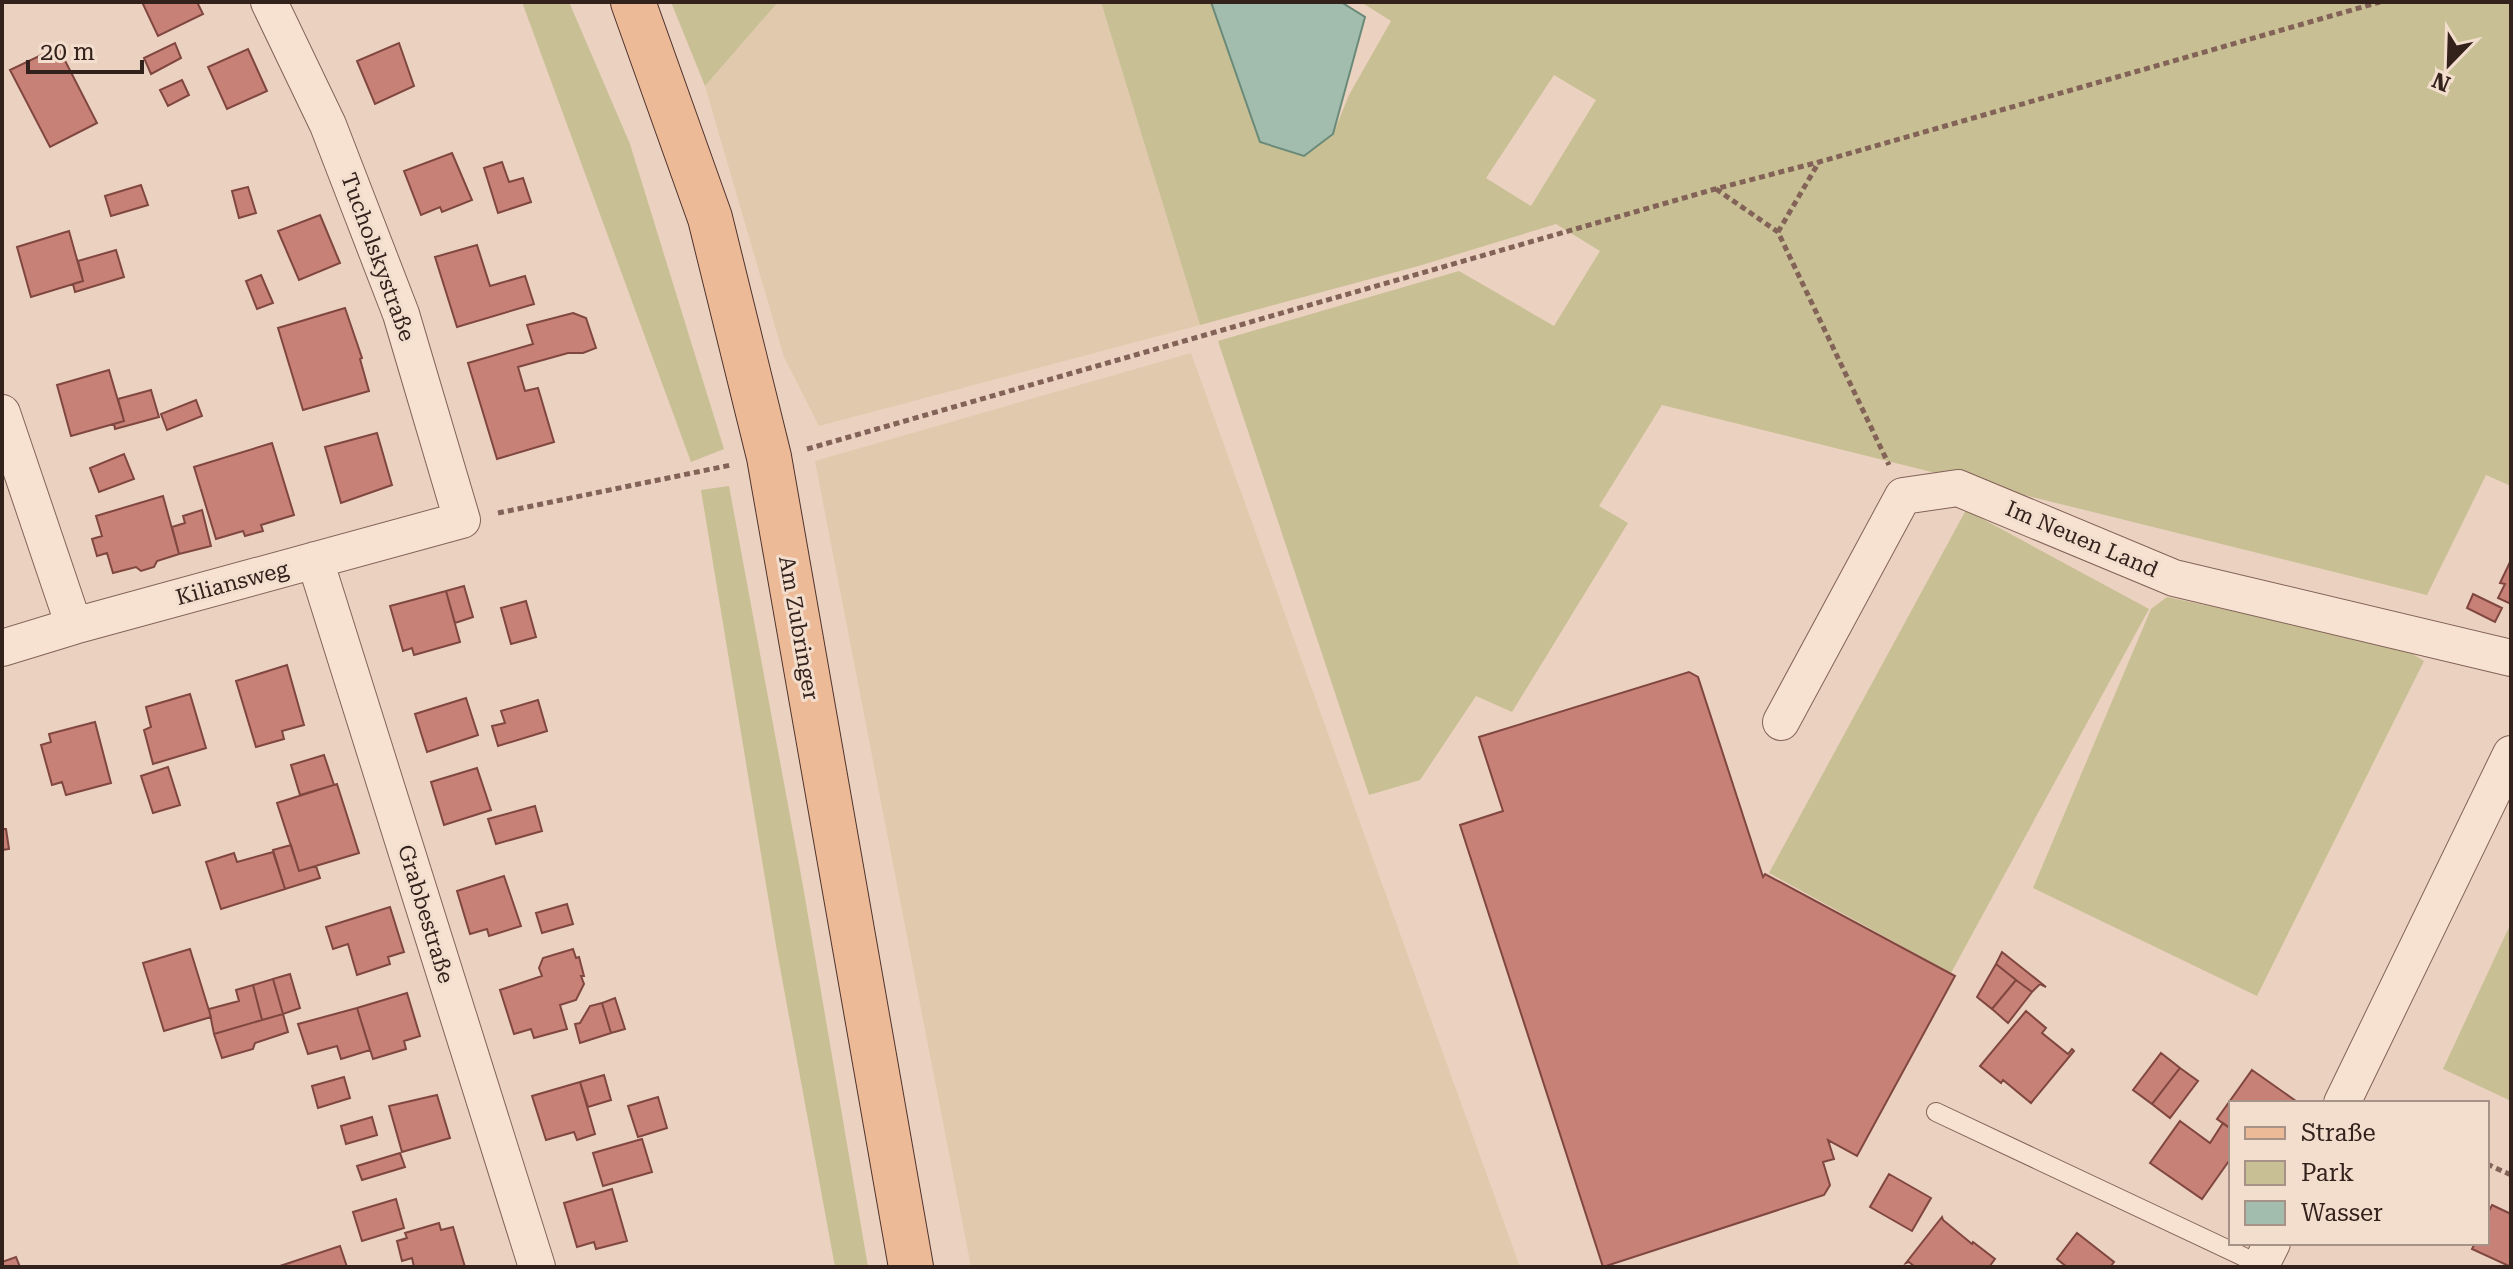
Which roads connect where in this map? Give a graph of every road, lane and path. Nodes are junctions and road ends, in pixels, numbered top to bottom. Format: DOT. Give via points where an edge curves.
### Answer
graph roads {
  1 [pos="269,2"];
  2 [pos="633,2"];
  3 [pos="2380,2"];
  4 [pos="1819,162"];
  5 [pos="1715,189"];
  6 [pos="1778,232"];
  7 [pos="2,413"];
  8 [pos="769,457"];
  9 [pos="1903,496"];
  10 [pos="462,520"];
  11 [pos="315,560"];
  12 [pos="74,626"];
  13 [pos="2,648"];
  14 [pos="2511,658"];
  15 [pos="1781,722"];
  16 [pos="2511,754"];
  17 [pos="2343,1101"];
  18 [pos="1936,1112"];
  19 [pos="2489,1165"];
  20 [pos="2511,1175"];
  21 [pos="2229,1242"];
  22 [pos="2236,1245"];
  23 [pos="2265,1258"];
  24 [pos="537,1267"];
  25 [pos="911,1267"];
  1 -- 10 [label="street, Tucholskystraße" via="328,125 401,314"];
  2 -- 8 [label="main road, Am Zubringer" via="710,218"];
  3 -- 4 [label="path"];
  4 -- 5 [label="path"];
  4 -- 6 [label="path"];
  5 -- 6 [label="path"];
  5 -- 8 [label="path"];
  6 -- 9 [label="path"];
  7 -- 12 [label="street"];
  8 -- 10 [label="path"];
  8 -- 25 [label="main road, Am Zubringer"];
  9 -- 14 [label="street, Im Neuen Land" via="1958,488 2174,578"];
  9 -- 15 [label="street"];
  10 -- 11 [label="street, Kiliansweg"];
  11 -- 12 [label="street, Kiliansweg"];
  11 -- 24 [label="street, Grabbestraße"];
  12 -- 13 [label="street, Kiliansweg"];
  16 -- 17 [label="street"];
  18 -- 21 [label="lane"];
  19 -- 20 [label="path"];
  22 -- 23 [label="lane"];
}
